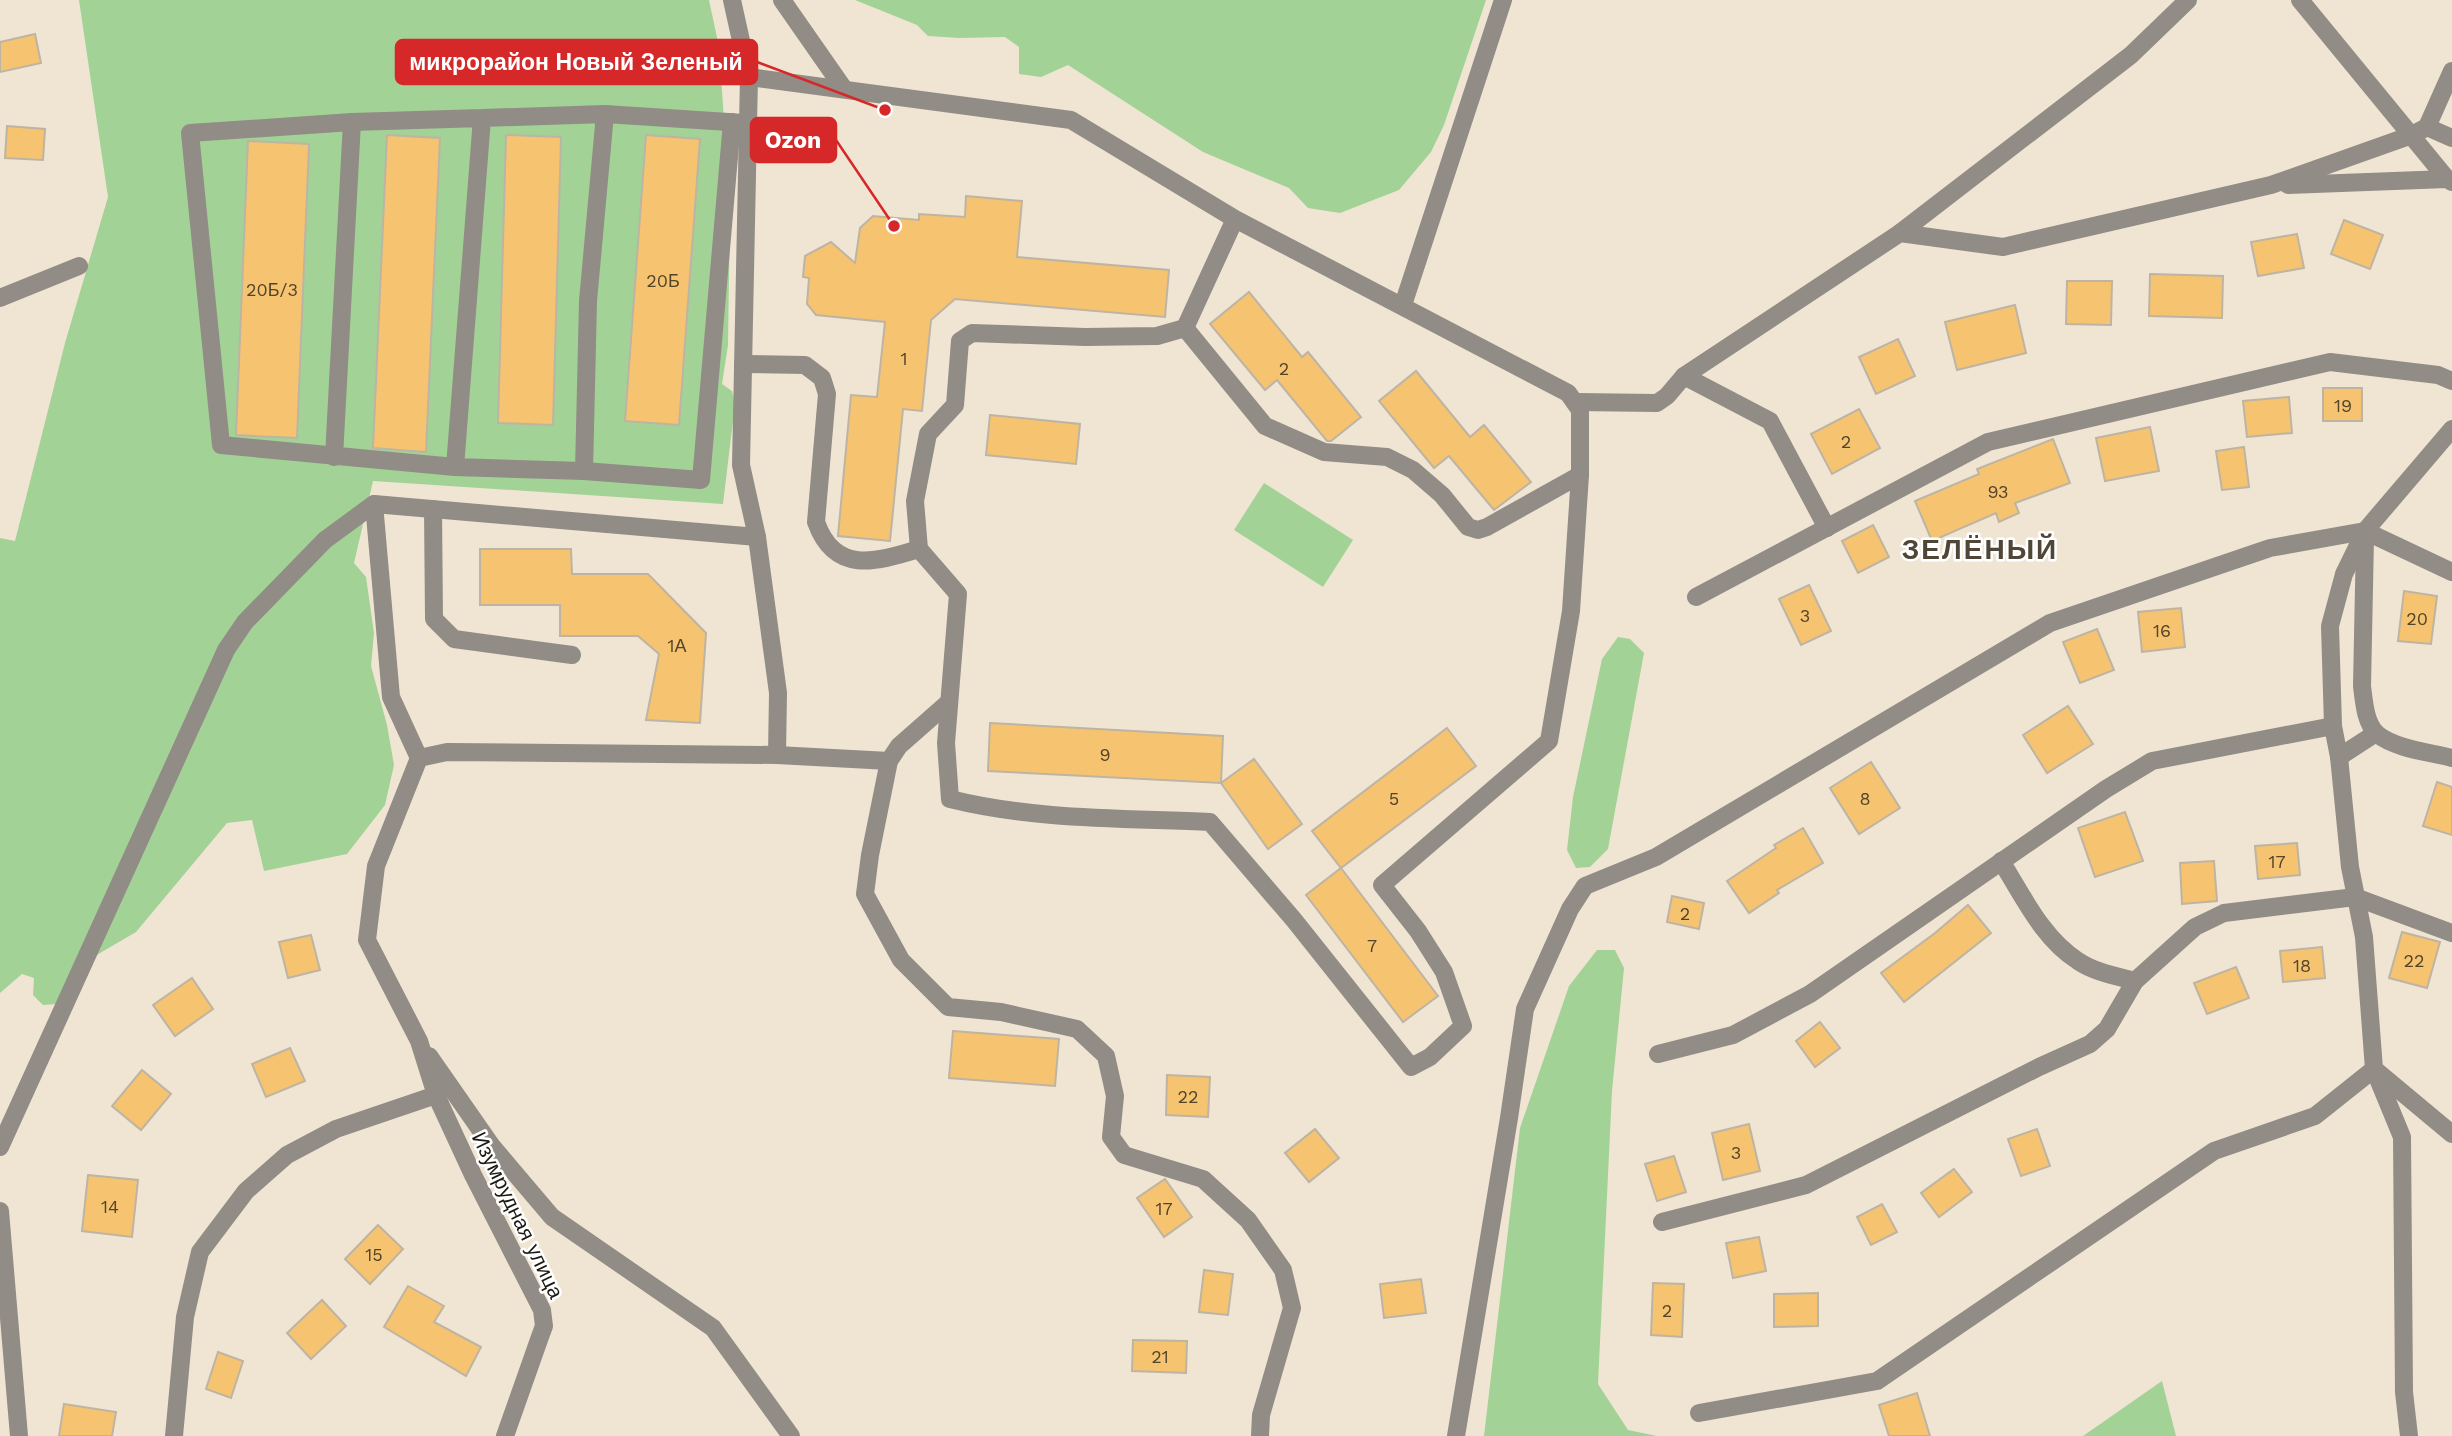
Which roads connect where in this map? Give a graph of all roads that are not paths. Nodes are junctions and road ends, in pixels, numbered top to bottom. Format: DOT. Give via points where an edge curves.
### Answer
graph roads {
  1 [pos="732,0"];
  2 [pos="782,0"];
  3 [pos="1503,0"];
  4 [pos="2188,0"];
  5 [pos="2300,0"];
  6 [pos="2452,71"];
  7 [pos="749,77"];
  8 [pos="844,89"];
  9 [pos="605,114"];
  10 [pos="482,118"];
  11 [pos="352,122"];
  12 [pos="740,123"];
  13 [pos="2420,131"];
  14 [pos="2452,138"];
  15 [pos="2449,180"];
  16 [pos="2272,185"];
  17 [pos="1236,219"];
  18 [pos="1900,233"];
  19 [pos="79,266"];
  20 [pos="0,298"];
  21 [pos="1403,305"];
  22 [pos="1185,328"];
  23 [pos="743,364"];
  24 [pos="1684,376"];
  25 [pos="2452,381"];
  26 [pos="1576,402"];
  27 [pos="2452,429"];
  28 [pos="334,457"];
  29 [pos="455,467"];
  30 [pos="584,471"];
  31 [pos="1580,475"];
  32 [pos="374,504"];
  33 [pos="433,509"];
  34 [pos="1827,528"];
  35 [pos="2365,531"];
  36 [pos="757,537"];
  37 [pos="919,549"];
  38 [pos="2452,572"];
  39 [pos="1696,597"];
  40 [pos="572,655"];
  41 [pos="949,702"];
  42 [pos="2333,726"];
  43 [pos="2376,733"];
  44 [pos="777,755"];
  45 [pos="2339,757"];
  46 [pos="419,758"];
  47 [pos="2452,758"];
  48 [pos="889,761"];
  49 [pos="2001,862"];
  50 [pos="2355,897"];
  51 [pos="2452,933"];
  52 [pos="2135,981"];
  53 [pos="419,1041"];
  54 [pos="1658,1054"];
  55 [pos="2374,1069"];
  56 [pos="436,1095"];
  57 [pos="2452,1134"];
  58 [pos="0,1147"];
  59 [pos="0,1211"];
  60 [pos="1662,1222"];
  61 [pos="1699,1413"];
  62 [pos="19,1436"];
  63 [pos="174,1436"];
  64 [pos="505,1436"];
  65 [pos="791,1436"];
  66 [pos="1260,1436"];
  67 [pos="1456,1436"];
  68 [pos="2409,1436"];
  1 -- 7 [label="street"];
  2 -- 8 [label="street"];
  3 -- 21 [label="street"];
  4 -- 18 [label="street" via="2131,55"];
  5 -- 13 [label="street"];
  6 -- 13 [label="street"];
  7 -- 8 [label="street"];
  7 -- 12 [label="street"];
  8 -- 17 [label="street" via="1071,120"];
  9 -- 10 [label="street"];
  9 -- 12 [label="street"];
  9 -- 30 [label="street" via="588,301"];
  10 -- 11 [label="street"];
  10 -- 29 [label="street"];
  11 -- 28 [label="street"];
  11 -- 28 [label="street" via="190,133 221,445"];
  12 -- 23 [label="street"];
  12 -- 30 [label="street" via="701,480"];
  13 -- 14 [label="street"];
  13 -- 15 [label="street"];
  13 -- 16 [label="street"];
  15 -- 16 [label="street"];
  16 -- 18 [label="street" via="2003,247"];
  17 -- 21 [label="street"];
  17 -- 22 [label="street"];
  18 -- 24 [label="street"];
  19 -- 20 [label="street"];
  21 -- 26 [label="street" via="1568,393"];
  22 -- 31 [label="street" via="1265,426 1324,452 1387,457 1413,470 1443,495 1468,527 1487,527"];
  22 -- 37 [label="street" via="1157,336 972,332 965,336 960,341 955,405 928,434 915,502"];
  23 -- 36 [label="street" via="741,465"];
  23 -- 37 [label="street" via="805,365 822,378 827,394 816,522 822,540 834,552 858,561 879,561"];
  24 -- 26 [label="street" via="1657,403"];
  24 -- 34 [label="street" via="1770,421"];
  25 -- 34 [label="street" via="2438,374 2330,362 1988,442"];
  26 -- 31 [label="street" via="1580,410"];
  27 -- 35 [label="street"];
  28 -- 29 [label="street"];
  29 -- 30 [label="street"];
  31 -- 41 [label="street" via="1571,611 1549,741 1382,885 1444,972 1463,1026 1430,1057 1411,1067 1210,822 1031,814 950,799"];
  32 -- 33 [label="street"];
  32 -- 46 [label="street" via="391,696"];
  32 -- 58 [label="street" via="324,540 245,621 226,650"];
  33 -- 36 [label="street"];
  33 -- 40 [label="street" via="434,619 454,639"];
  34 -- 39 [label="street"];
  35 -- 38 [label="street"];
  35 -- 42 [label="street" via="2344,575 2330,626"];
  35 -- 43 [label="street" via="2362,686 2365,711"];
  35 -- 67 [label="street" via="2270,548 2050,623 1656,856 1585,886 1525,1009"];
  36 -- 44 [label="street" via="778,693"];
  37 -- 41 [label="street" via="958,594"];
  41 -- 48 [label="street" via="899,746"];
  42 -- 45 [label="street"];
  42 -- 49 [label="street" via="2152,761"];
  43 -- 45 [label="street"];
  43 -- 47 [label="street" via="2398,744"];
  44 -- 46 [label="street" via="447,752"];
  44 -- 48 [label="street"];
  45 -- 50 [label="street"];
  46 -- 53 [label="street" via="376,866 367,940"];
  48 -- 66 [label="street" via="865,894 901,960 948,1007 1001,1012 1077,1029 1106,1056 1115,1096 1111,1137 1124,1155 1203,1179 1248,1220 1283,1270 1292,1308 1261,1415"];
  49 -- 52 [label="street" via="2061,948 2079,962"];
  49 -- 54 [label="street" via="1810,994 1733,1035"];
  50 -- 51 [label="street"];
  50 -- 52 [label="street" via="2224,913 2195,927"];
  50 -- 55 [label="street" via="2364,937"];
  52 -- 60 [label="street" via="2107,1029 2091,1044 1806,1185"];
  53 -- 56 [label="street, Изумрудная улица"];
  53 -- 65 [label="street" via="491,1145 552,1217 713,1328"];
  55 -- 57 [label="street"];
  55 -- 61 [label="street" via="2315,1116 2214,1151 1877,1381"];
  55 -- 68 [label="street" via="2402,1137 2404,1392"];
  56 -- 63 [label="street" via="336,1129 287,1155 246,1191 200,1252 185,1317"];
  56 -- 64 [label="street, Изумрудная улица" via="542,1310 544,1326"];
  59 -- 62 [label="street"];
}
